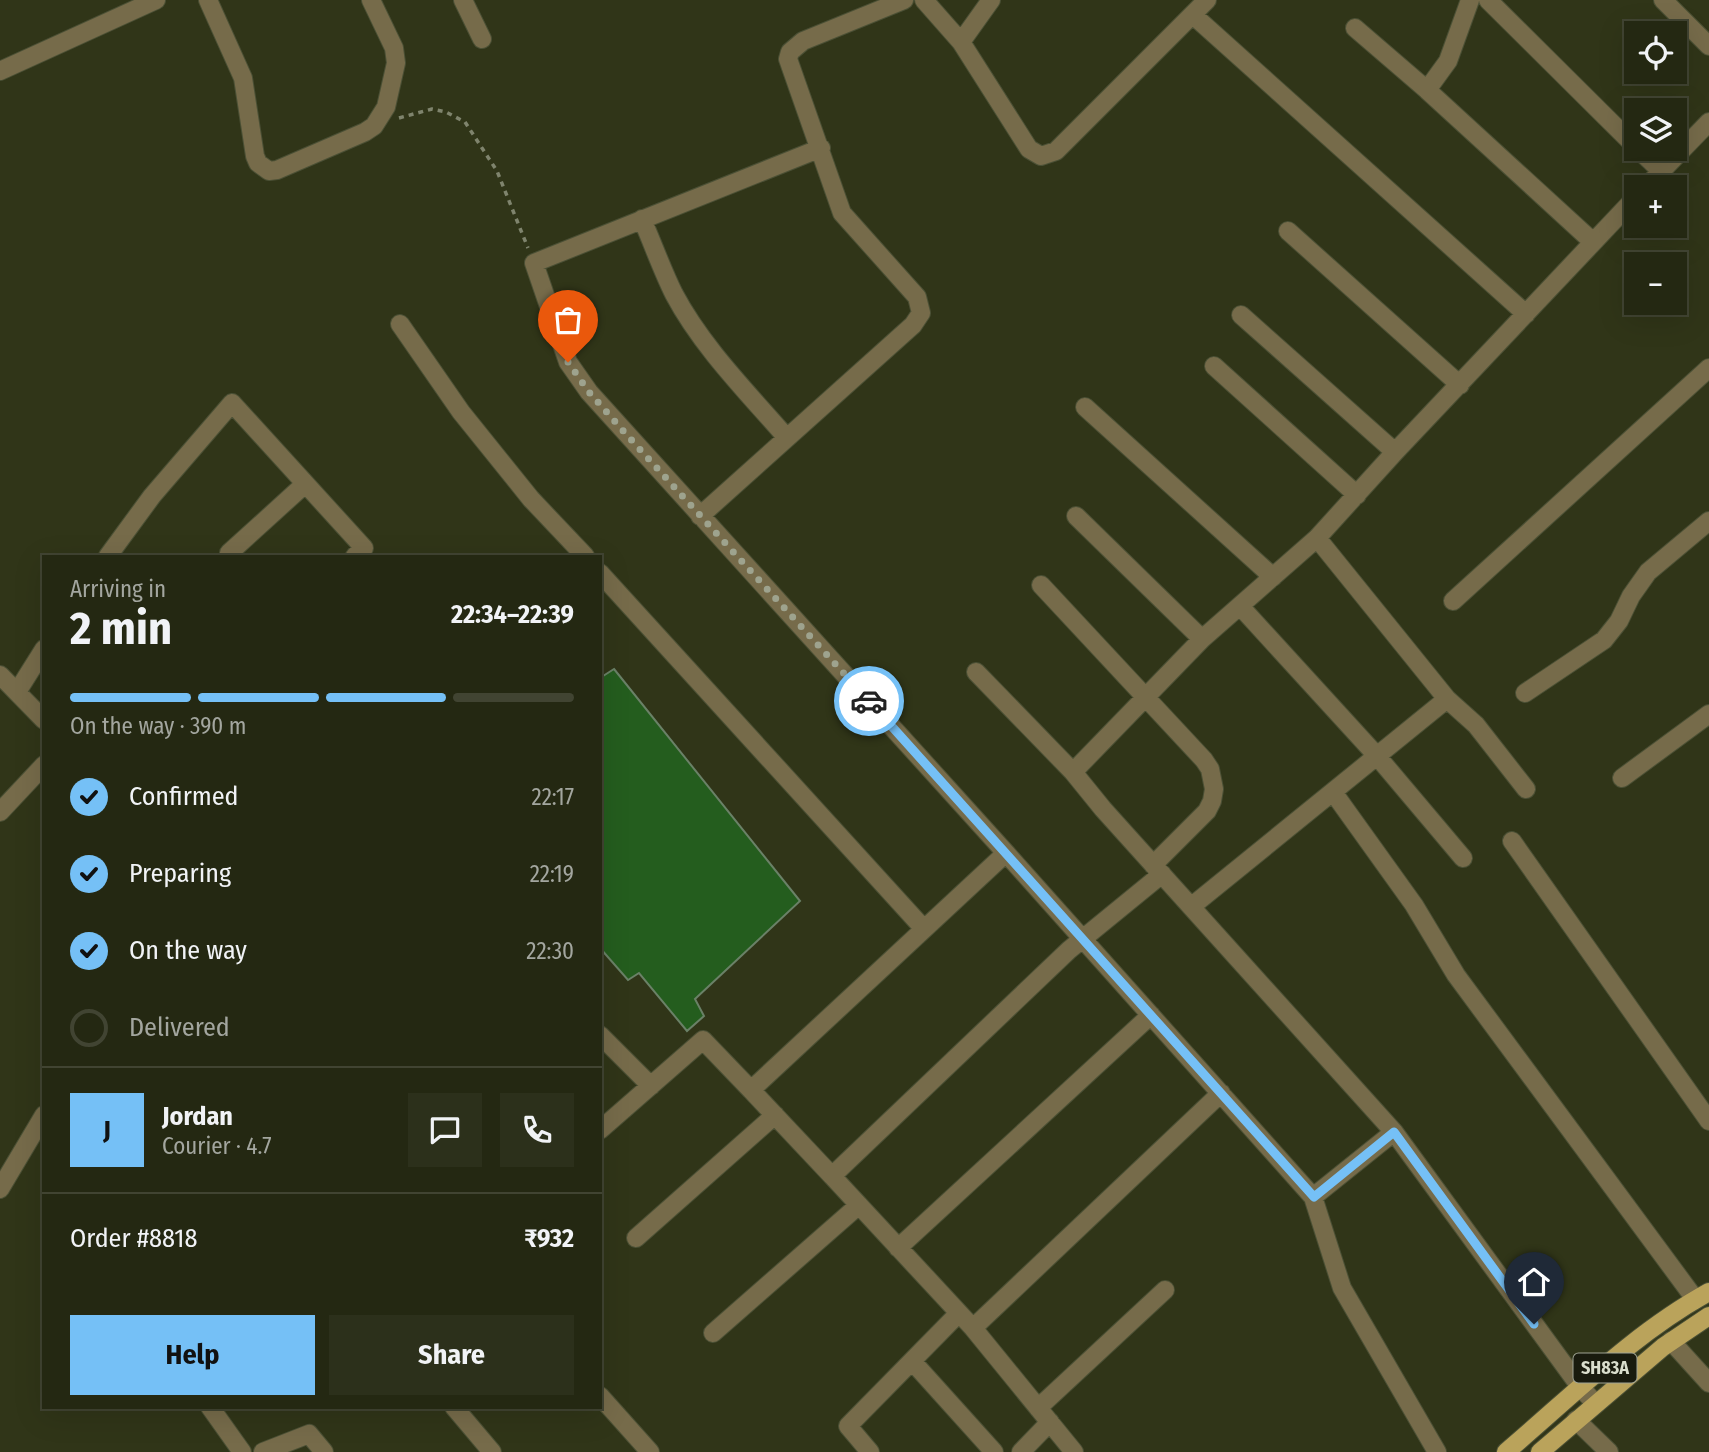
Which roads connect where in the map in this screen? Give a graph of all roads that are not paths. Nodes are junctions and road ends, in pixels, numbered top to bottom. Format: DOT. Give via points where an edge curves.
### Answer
graph roads {
  1 [pos="156,0"];
  2 [pos="208,0"];
  3 [pos="372,0"];
  4 [pos="463,0"];
  5 [pos="904,0"];
  6 [pos="924,0"];
  7 [pos="991,0"];
  8 [pos="1207,0"];
  9 [pos="1470,0"];
  10 [pos="1488,0"];
  11 [pos="1667,1"];
  12 [pos="1193,15"];
  13 [pos="1355,28"];
  14 [pos="482,39"];
  15 [pos="961,42"];
  16 [pos="1709,46"];
  17 [pos="0,71"];
  18 [pos="1427,90"];
  19 [pos="1709,122"];
  20 [pos="1624,135"];
  21 [pos="821,148"];
  22 [pos="1651,161"];
  23 [pos="1661,171"];
  24 [pos="1657,175"];
  25 [pos="1624,209"];
  26 [pos="642,219"];
  27 [pos="1288,231"];
  28 [pos="1592,242"];
  29 [pos="1525,314"];
  30 [pos="1241,315"];
  31 [pos="400,324"];
  32 [pos="1214,366"];
  33 [pos="1709,368"];
  34 [pos="1460,385"];
  35 [pos="1085,407"];
  36 [pos="787,438"];
  37 [pos="1395,452"];
  38 [pos="305,484"];
  39 [pos="1357,495"];
  40 [pos="700,516"];
  41 [pos="1076,516"];
  42 [pos="1709,521"];
  43 [pos="1317,538"];
  44 [pos="229,554"];
  45 [pos="364,554"];
  46 [pos="109,555"];
  47 [pos="583,555"];
  48 [pos="602,575"];
  49 [pos="1273,577"];
  50 [pos="1041,584"];
  51 [pos="1453,601"];
  52 [pos="1240,606"];
  53 [pos="1202,639"];
  54 [pos="42,652"];
  55 [pos="976,672"];
  56 [pos="0,675"];
  57 [pos="17,692"];
  58 [pos="1525,693"];
  59 [pos="1145,695"];
  60 [pos="1447,699"];
  61 [pos="1709,714"];
  62 [pos="42,718"];
  63 [pos="1377,756"];
  64 [pos="42,767"];
  65 [pos="1073,772"];
  66 [pos="1622,778"];
  67 [pos="1526,789"];
  68 [pos="1333,792"];
  69 [pos="0,812"];
  70 [pos="1512,841"];
  71 [pos="1006,853"];
  72 [pos="1463,858"];
  73 [pos="1157,870"];
  74 [pos="1192,906"];
  75 [pos="924,929"];
  76 [pos="1082,939"];
  77 [pos="1151,1015"];
  78 [pos="602,1037"];
  79 [pos="651,1086"];
  80 [pos="751,1090"];
  81 [pos="1221,1093"];
  82 [pos="775,1115"];
  83 [pos="42,1118"];
  84 [pos="1709,1121"];
  85 [pos="602,1128"];
  86 [pos="1394,1132"];
  87 [pos="832,1176"];
  88 [pos="0,1189"];
  89 [pos="1314,1197"];
  90 [pos="859,1205"];
  91 [pos="636,1238"];
  92 [pos="898,1248"];
  93 [pos="1166,1290"];
  94 [pos="1702,1295"];
  95 [pos="958,1314"];
  96 [pos="1709,1316"];
  97 [pos="972,1328"];
  98 [pos="713,1334"];
  99 [pos="1671,1341"];
  100 [pos="912,1361"];
  101 [pos="1709,1383"];
  102 [pos="1581,1388"];
  103 [pos="602,1398"];
  104 [pos="1595,1403"];
  105 [pos="211,1409"];
  106 [pos="456,1409"];
  107 [pos="1044,1415"];
  108 [pos="1576,1420"];
  109 [pos="242,1452"];
  110 [pos="263,1452"];
  111 [pos="324,1452"];
  112 [pos="492,1452"];
  113 [pos="650,1452"];
  114 [pos="870,1452"];
  115 [pos="994,1452"];
  116 [pos="1021,1452"];
  117 [pos="1074,1452"];
  118 [pos="1437,1452"];
  119 [pos="1506,1452"];
  120 [pos="1539,1452"];
  121 [pos="1609,1452"];
  1 -- 17 [label="street"];
  2 -- 3 [label="street" via="243,78 255,156 269,171 374,126 386,107 396,63"];
  4 -- 14 [label="street"];
  5 -- 21 [label="street" via="803,41 790,52 790,66"];
  6 -- 15 [label="street"];
  7 -- 15 [label="street"];
  8 -- 12 [label="street"];
  9 -- 18 [label="street" via="1448,61"];
  10 -- 20 [label="street"];
  11 -- 16 [label="street"];
  12 -- 15 [label="street" via="1056,151 1041,156 1029,149"];
  12 -- 29 [label="street"];
  13 -- 18 [label="street"];
  18 -- 28 [label="street"];
  19 -- 23 [label="street"];
  21 -- 26 [label="street"];
  21 -- 36 [label="street" via="842,213 917,297 921,313"];
  22 -- 23 [label="street"];
  23 -- 24 [label="street"];
  25 -- 28 [label="street"];
  26 -- 36 [label="street" via="689,318"];
  26 -- 40 [label="street" via="534,263 568,362 589,392"];
  27 -- 34 [label="street"];
  28 -- 29 [label="street"];
  29 -- 34 [label="street"];
  30 -- 37 [label="street"];
  31 -- 47 [label="street" via="461,412"];
  32 -- 39 [label="street"];
  33 -- 51 [label="street"];
  34 -- 37 [label="street"];
  35 -- 49 [label="street"];
  36 -- 40 [label="street"];
  37 -- 39 [label="street"];
  38 -- 44 [label="street"];
  38 -- 45 [label="street"];
  38 -- 46 [label="street" via="232,403 152,496"];
  39 -- 43 [label="street"];
  40 -- 71 [label="street"];
  41 -- 53 [label="street"];
  42 -- 58 [label="street" via="1648,572 1604,640"];
  43 -- 49 [label="street"];
  43 -- 60 [label="street"];
  48 -- 75 [label="street"];
  49 -- 52 [label="street"];
  50 -- 59 [label="street"];
  52 -- 53 [label="street"];
  52 -- 63 [label="street"];
  53 -- 59 [label="street"];
  54 -- 57 [label="street"];
  55 -- 65 [label="street"];
  56 -- 57 [label="street"];
  57 -- 62 [label="street"];
  59 -- 65 [label="street"];
  59 -- 73 [label="street" via="1204,760 1214,789 1207,811"];
  60 -- 63 [label="street"];
  60 -- 67 [label="street" via="1476,725"];
  61 -- 66 [label="street"];
  63 -- 68 [label="street"];
  63 -- 72 [label="street"];
  64 -- 69 [label="street"];
  65 -- 73 [label="street"];
  68 -- 74 [label="street"];
  68 -- 94 [label="street" via="1415,905 1456,975"];
  70 -- 84 [label="street"];
  71 -- 75 [label="street"];
  71 -- 76 [label="street"];
  73 -- 74 [label="street"];
  73 -- 76 [label="street"];
  74 -- 86 [label="street"];
  75 -- 80 [label="street"];
  76 -- 77 [label="street"];
  76 -- 87 [label="street"];
  77 -- 81 [label="street"];
  77 -- 92 [label="street"];
  78 -- 79 [label="street"];
  79 -- 80 [label="street" via="704,1040"];
  79 -- 85 [label="street"];
  80 -- 82 [label="street"];
  81 -- 89 [label="street"];
  81 -- 97 [label="street"];
  82 -- 87 [label="street"];
  82 -- 91 [label="street"];
  83 -- 88 [label="street"];
  86 -- 89 [label="street"];
  86 -- 102 [label="street"];
  87 -- 90 [label="street"];
  89 -- 118 [label="street" via="1342,1288"];
  90 -- 92 [label="street"];
  90 -- 98 [label="street"];
  92 -- 95 [label="street"];
  93 -- 107 [label="street"];
  94 -- 102 [label="main road, SH83A"];
  95 -- 97 [label="street"];
  95 -- 100 [label="street"];
  96 -- 99 [label="main road, SH83A"];
  97 -- 107 [label="street"];
  99 -- 101 [label="street"];
  99 -- 104 [label="main road, SH83A"];
  100 -- 114 [label="street" via="848,1426"];
  100 -- 115 [label="street"];
  102 -- 104 [label="street"];
  102 -- 119 [label="main road, SH83A"];
  103 -- 113 [label="street"];
  104 -- 108 [label="main road, SH83A"];
  105 -- 109 [label="street"];
  106 -- 112 [label="street"];
  107 -- 116 [label="street"];
  107 -- 117 [label="street"];
  108 -- 120 [label="main road, SH83A"];
  108 -- 121 [label="street"];
  110 -- 111 [label="street" via="309,1434"];
}
